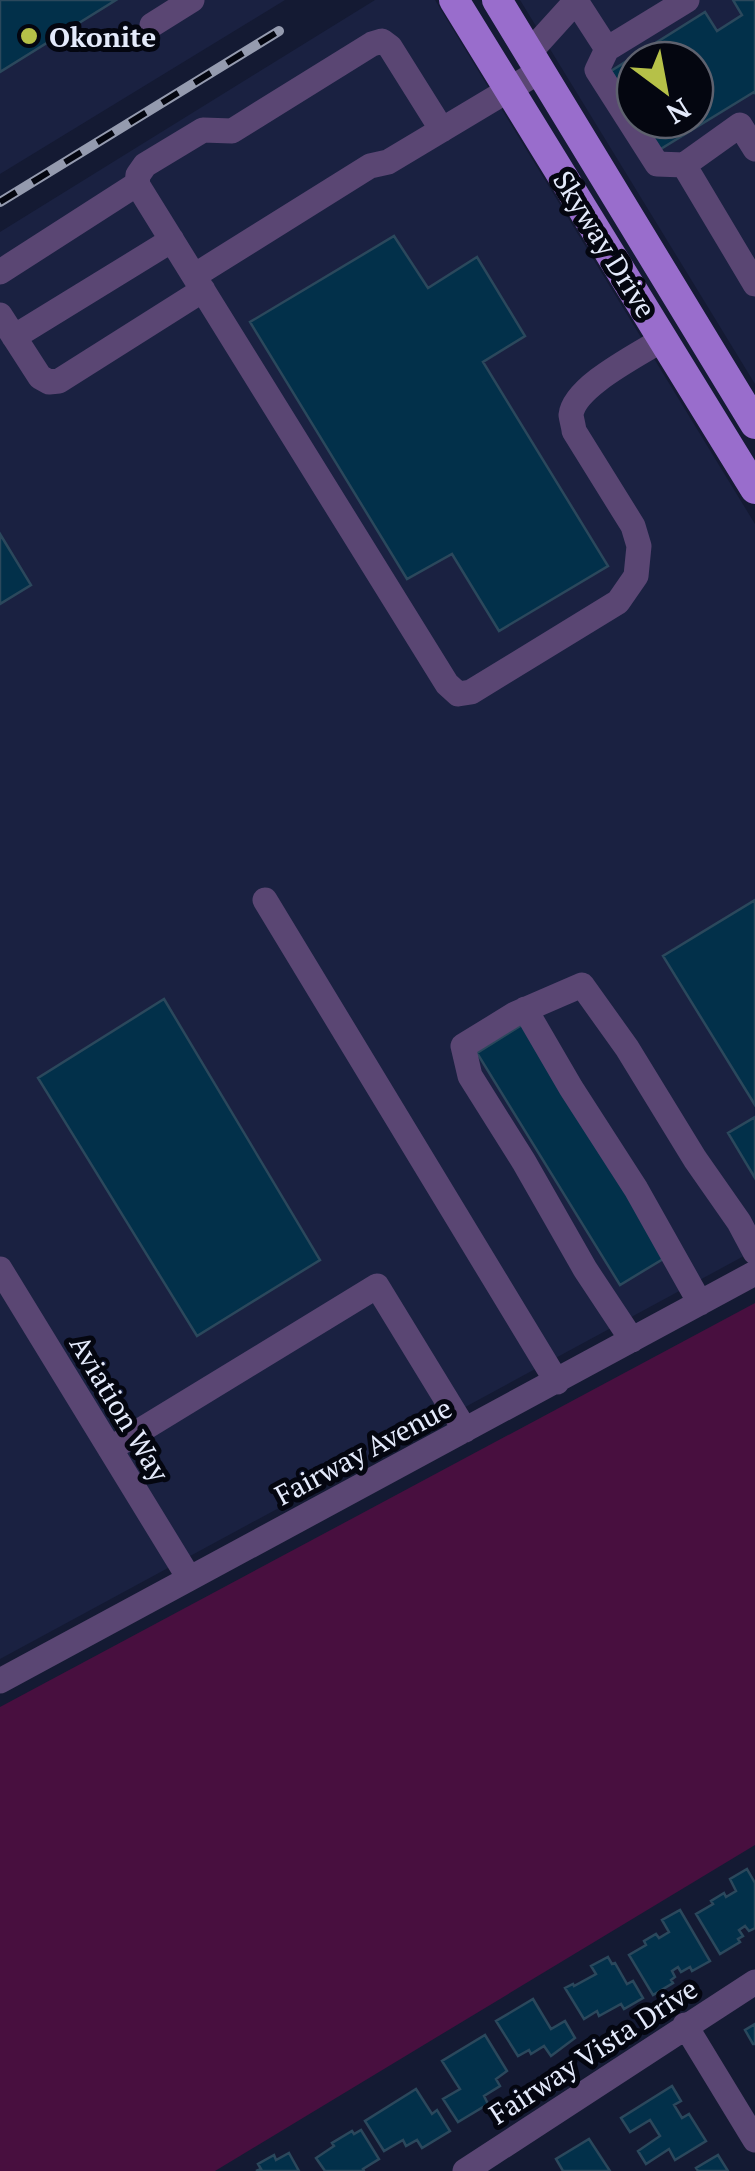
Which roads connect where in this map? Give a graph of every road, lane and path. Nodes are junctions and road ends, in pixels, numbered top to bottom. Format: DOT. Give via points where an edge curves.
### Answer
graph roads {
  1 [pos="454,0"];
  2 [pos="496,0"];
  3 [pos="686,0"];
  4 [pos="185,2"];
  5 [pos="152,26"];
  6 [pos="607,49"];
  7 [pos="534,62"];
  8 [pos="510,90"];
  9 [pos="442,130"];
  10 [pos="755,149"];
  11 [pos="684,165"];
  12 [pos="137,184"];
  13 [pos="172,240"];
  14 [pos="0,272"];
  15 [pos="199,283"];
  16 [pos="755,284"];
  17 [pos="7,326"];
  18 [pos="663,339"];
  19 [pos="755,424"];
  20 [pos="755,489"];
  21 [pos="266,900"];
  22 [pos="526,1009"];
  23 [pos="755,1252"];
  24 [pos="0,1269"];
  25 [pos="755,1273"];
  26 [pos="700,1303"];
  27 [pos="632,1340"];
  28 [pos="557,1381"];
  29 [pos="465,1430"];
  30 [pos="110,1449"];
  31 [pos="190,1578"];
  32 [pos="0,1681"];
  33 [pos="755,1982"];
  34 [pos="685,2026"];
  35 [pos="755,2140"];
  36 [pos="481,2167"];
  1 -- 8 [label="main road, Skyway Drive"];
  2 -- 7 [label="main road, Skyway Drive"];
  3 -- 6 [label="street"];
  4 -- 5 [label="street"];
  6 -- 7 [label="street" via="576,0"];
  6 -- 11 [label="street" via="597,70 657,164"];
  7 -- 8 [label="street"];
  7 -- 19 [label="main road, Skyway Drive"];
  8 -- 9 [label="street"];
  8 -- 18 [label="main road, Skyway Drive"];
  9 -- 12 [label="street" via="382,42 232,131 204,130 145,165"];
  9 -- 15 [label="street" via="370,166"];
  10 -- 11 [label="street" via="740,125"];
  11 -- 16 [label="street"];
  12 -- 13 [label="street"];
  12 -- 14 [label="street"];
  13 -- 15 [label="street"];
  13 -- 17 [label="street"];
  15 -- 17 [label="street" via="59,380 40,377"];
  15 -- 18 [label="street" via="458,694 618,602 636,576 632,526 571,416 587,388"];
  18 -- 20 [label="main road, Skyway Drive"];
  21 -- 28 [label="street"];
  22 -- 23 [label="street" via="582,985"];
  22 -- 26 [label="street"];
  22 -- 27 [label="street" via="463,1046 470,1076"];
  24 -- 30 [label="street, Aviation Way"];
  25 -- 26 [label="street, Fairway Avenue"];
  26 -- 27 [label="street, Fairway Avenue"];
  27 -- 28 [label="street, Fairway Avenue"];
  28 -- 29 [label="street, Fairway Avenue"];
  29 -- 30 [label="street" via="378,1286"];
  29 -- 31 [label="street, Fairway Avenue"];
  30 -- 31 [label="street, Aviation Way"];
  31 -- 32 [label="street, Fairway Avenue"];
  33 -- 34 [label="street, Fairway Vista Drive"];
  34 -- 35 [label="street"];
  34 -- 36 [label="street, Fairway Vista Drive"];
}
